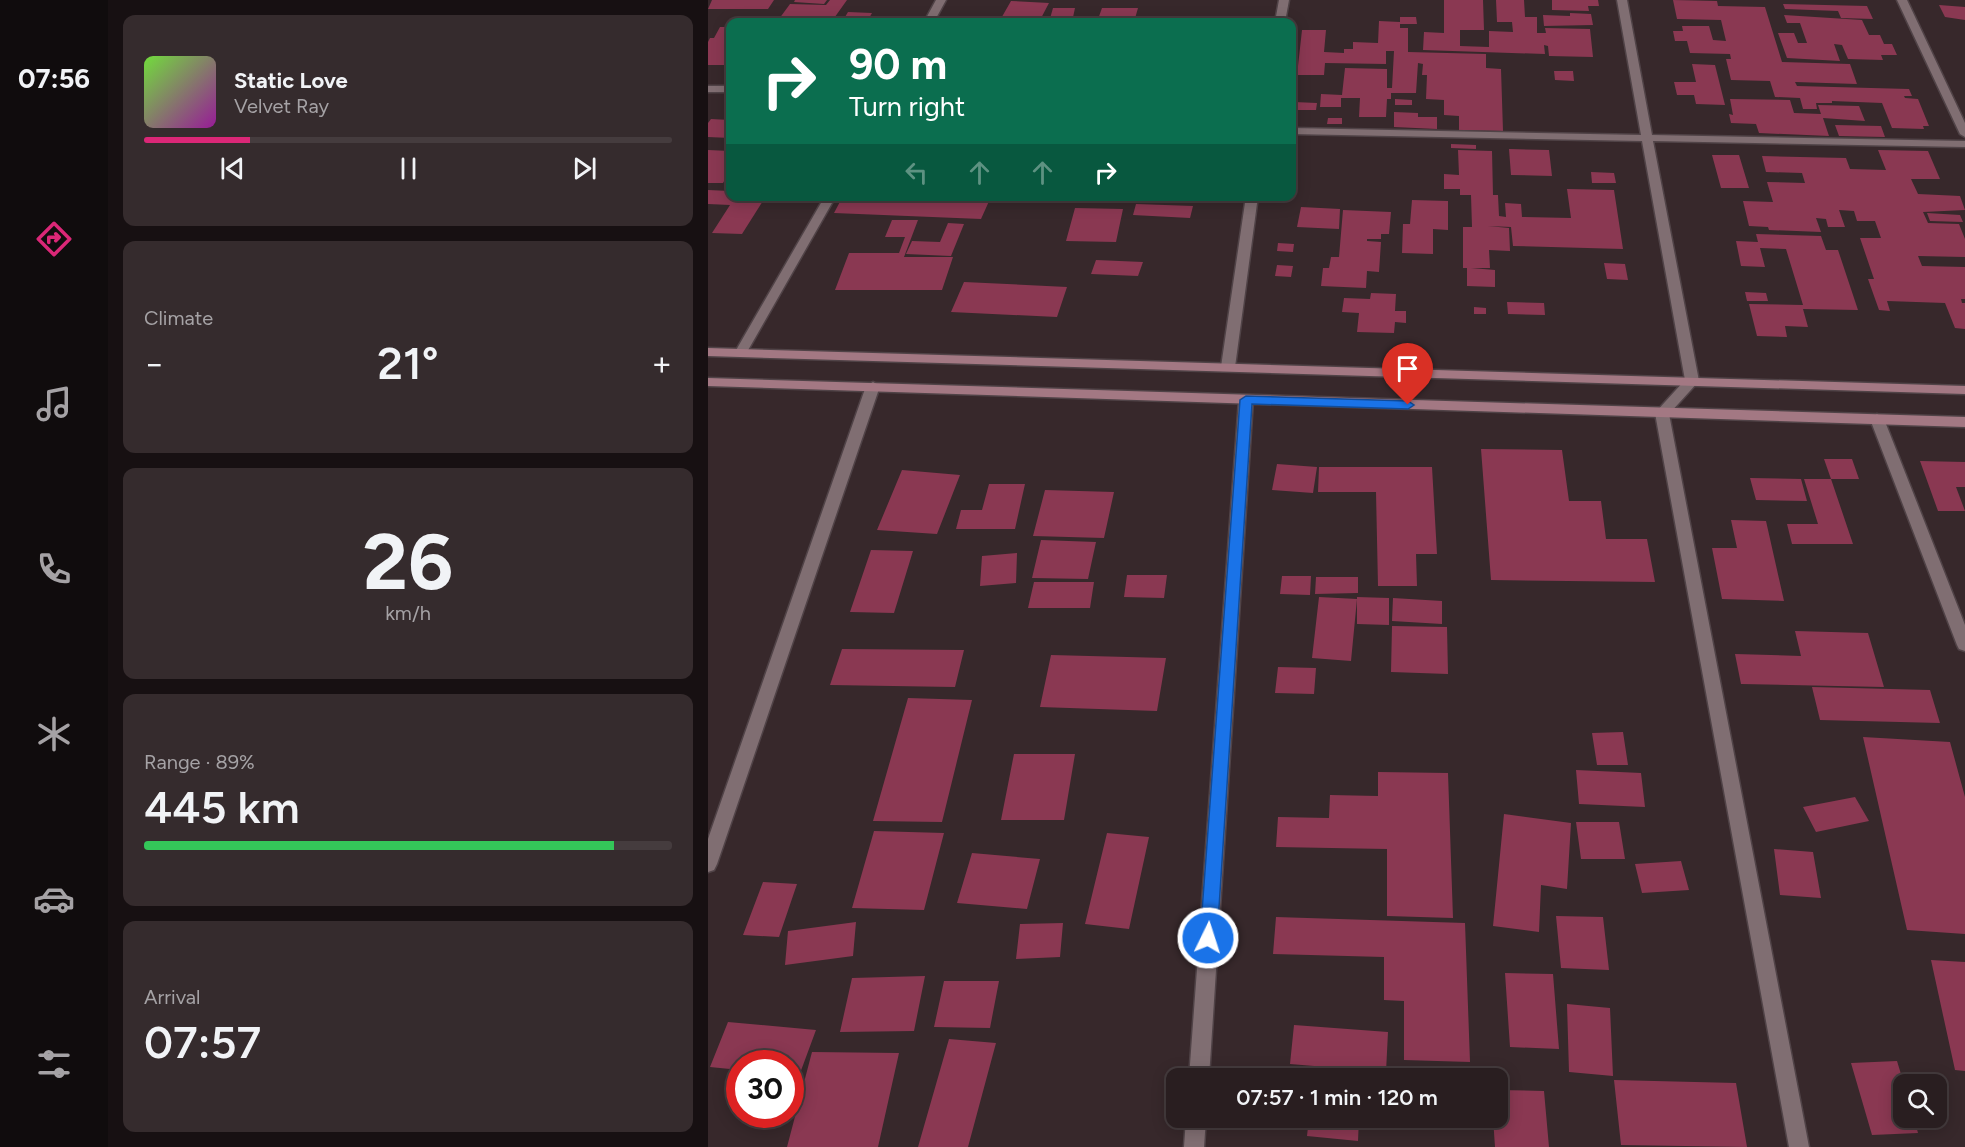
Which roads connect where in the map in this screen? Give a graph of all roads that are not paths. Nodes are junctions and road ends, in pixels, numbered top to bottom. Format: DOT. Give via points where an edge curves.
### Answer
graph roads {
  1 [pos="941,0"];
  2 [pos="1284,0"];
  3 [pos="1622,0"];
  4 [pos="1902,0"];
  5 [pos="930,18"];
  6 [pos="1281,18"];
  7 [pos="708,89"];
  8 [pos="726,89"];
  9 [pos="1962,119"];
  10 [pos="1296,131"];
  11 [pos="1965,134"];
  12 [pos="1647,138"];
  13 [pos="1965,144"];
  14 [pos="828,201"];
  15 [pos="1251,201"];
  16 [pos="708,352"];
  17 [pos="741,352"];
  18 [pos="1228,367"];
  19 [pos="1692,381"];
  20 [pos="708,382"];
  21 [pos="873,386"];
  22 [pos="1965,390"];
  23 [pos="1246,400"];
  24 [pos="1662,413"];
  25 [pos="1877,419"];
  26 [pos="1965,422"];
  27 [pos="1965,645"];
  28 [pos="708,864"];
  29 [pos="1199,1068"];
  30 [pos="1195,1128"];
  31 [pos="1194,1147"];
  32 [pos="1799,1147"];
  1 -- 5 [label="street"];
  2 -- 6 [label="street"];
  3 -- 12 [label="street"];
  4 -- 9 [label="street"];
  7 -- 8 [label="street"];
  9 -- 11 [label="street"];
  10 -- 12 [label="street"];
  12 -- 13 [label="street"];
  12 -- 19 [label="street"];
  14 -- 17 [label="street"];
  15 -- 18 [label="street"];
  16 -- 17 [label="main road"];
  17 -- 18 [label="main road"];
  18 -- 19 [label="main road"];
  19 -- 22 [label="main road"];
  19 -- 24 [label="street"];
  20 -- 21 [label="main road"];
  21 -- 23 [label="main road"];
  21 -- 28 [label="street"];
  23 -- 24 [label="main road"];
  23 -- 29 [label="street"];
  24 -- 25 [label="main road"];
  24 -- 32 [label="street"];
  25 -- 26 [label="main road"];
  25 -- 27 [label="street"];
  30 -- 31 [label="street"];
}
